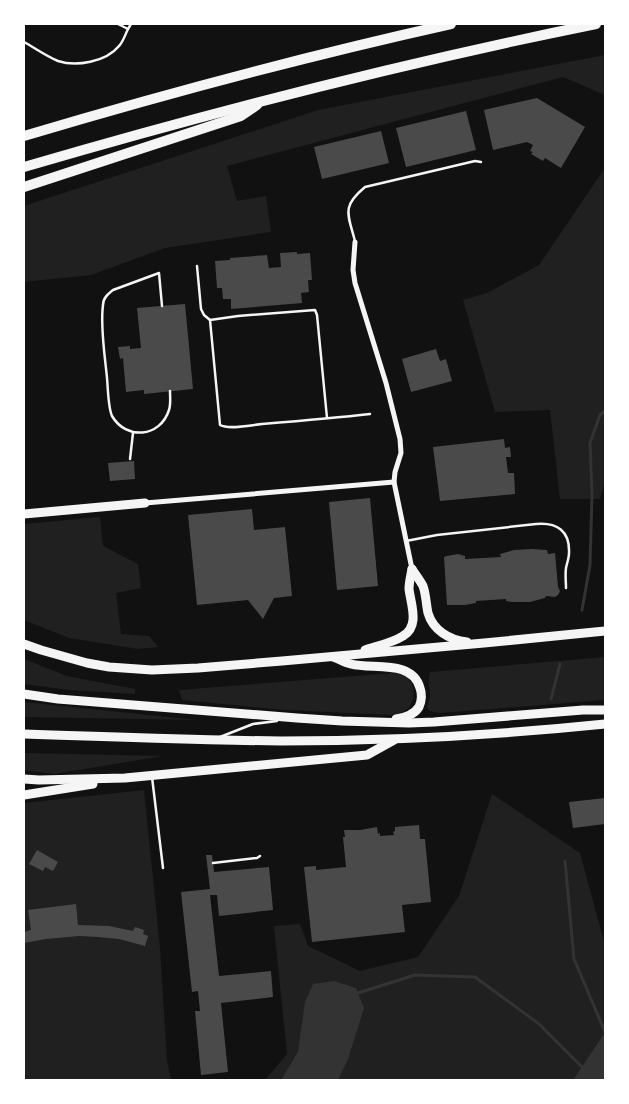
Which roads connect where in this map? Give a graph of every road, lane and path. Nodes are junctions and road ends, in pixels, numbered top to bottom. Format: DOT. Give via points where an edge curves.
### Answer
graph roads {
  1 [pos="118,24"];
  2 [pos="131,24"];
  3 [pos="451,24"];
  4 [pos="596,24"];
  5 [pos="128,29"];
  6 [pos="24,42"];
  7 [pos="262,101"];
  8 [pos="24,136"];
  9 [pos="481,162"];
  10 [pos="24,167"];
  11 [pos="25,187"];
  12 [pos="355,242"];
  13 [pos="197,266"];
  14 [pos="162,306"];
  15 [pos="210,320"];
  16 [pos="170,391"];
  17 [pos="370,414"];
  18 [pos="327,418"];
  19 [pos="132,432"];
  20 [pos="130,459"];
  21 [pos="394,482"];
  22 [pos="145,503"];
  23 [pos="24,514"];
  24 [pos="406,541"];
  25 [pos="412,569"];
  26 [pos="566,588"];
  27 [pos="605,631"];
  28 [pos="484,643"];
  29 [pos="24,644"];
  30 [pos="350,654"];
  31 [pos="332,656"];
  32 [pos="24,694"];
  33 [pos="605,710"];
  34 [pos="297,718"];
  35 [pos="386,722"];
  36 [pos="605,724"];
  37 [pos="24,734"];
  38 [pos="396,739"];
  39 [pos="212,740"];
  40 [pos="152,776"];
  41 [pos="125,778"];
  42 [pos="24,779"];
  43 [pos="24,795"];
  44 [pos="260,856"];
  45 [pos="213,863"];
  46 [pos="163,868"];
  1 -- 5 [label="lane"];
  2 -- 5 [label="lane"];
  3 -- 8 [label="highway" via="217,81"];
  4 -- 7 [label="highway"];
  5 -- 6 [label="lane" via="114,52 84,62 56,60"];
  7 -- 10 [label="highway"];
  7 -- 11 [label="highway" via="241,116"];
  9 -- 12 [label="lane" via="366,187 350,203 348,213"];
  12 -- 21 [label="street" via="355,283 400,438 401,453"];
  13 -- 15 [label="lane" via="201,309"];
  14 -- 19 [label="lane" via="160,273 113,290 102,303 112,415 124,429"];
  15 -- 18 [label="lane" via="220,425"];
  15 -- 18 [label="lane" via="314,310 317,314"];
  16 -- 19 [label="lane" via="168,412 159,425 142,433"];
  17 -- 18 [label="lane"];
  19 -- 20 [label="lane"];
  21 -- 22 [label="street"];
  21 -- 24 [label="street"];
  22 -- 23 [label="highway"];
  24 -- 25 [label="street"];
  24 -- 26 [label="lane" via="545,523 554,525 562,530 568,542"];
  25 -- 28 [label="highway" via="423,586 435,626 453,639"];
  25 -- 30 [label="highway" via="409,586 412,627 396,640"];
  27 -- 28 [label="highway"];
  28 -- 30 [label="highway"];
  29 -- 31 [label="highway" via="86,663 152,670"];
  30 -- 31 [label="highway"];
  31 -- 35 [label="highway" via="351,665 403,670 416,679 421,693 419,707 407,717"];
  32 -- 34 [label="highway"];
  33 -- 35 [label="highway" via="434,722"];
  34 -- 35 [label="highway"];
  34 -- 39 [label="lane" via="253,724"];
  36 -- 38 [label="highway"];
  37 -- 39 [label="highway"];
  38 -- 39 [label="highway"];
  38 -- 40 [label="highway" via="367,755"];
  40 -- 41 [label="highway"];
  40 -- 46 [label="lane"];
  41 -- 42 [label="highway"];
  41 -- 43 [label="highway"];
  44 -- 45 [label="lane"];
}
